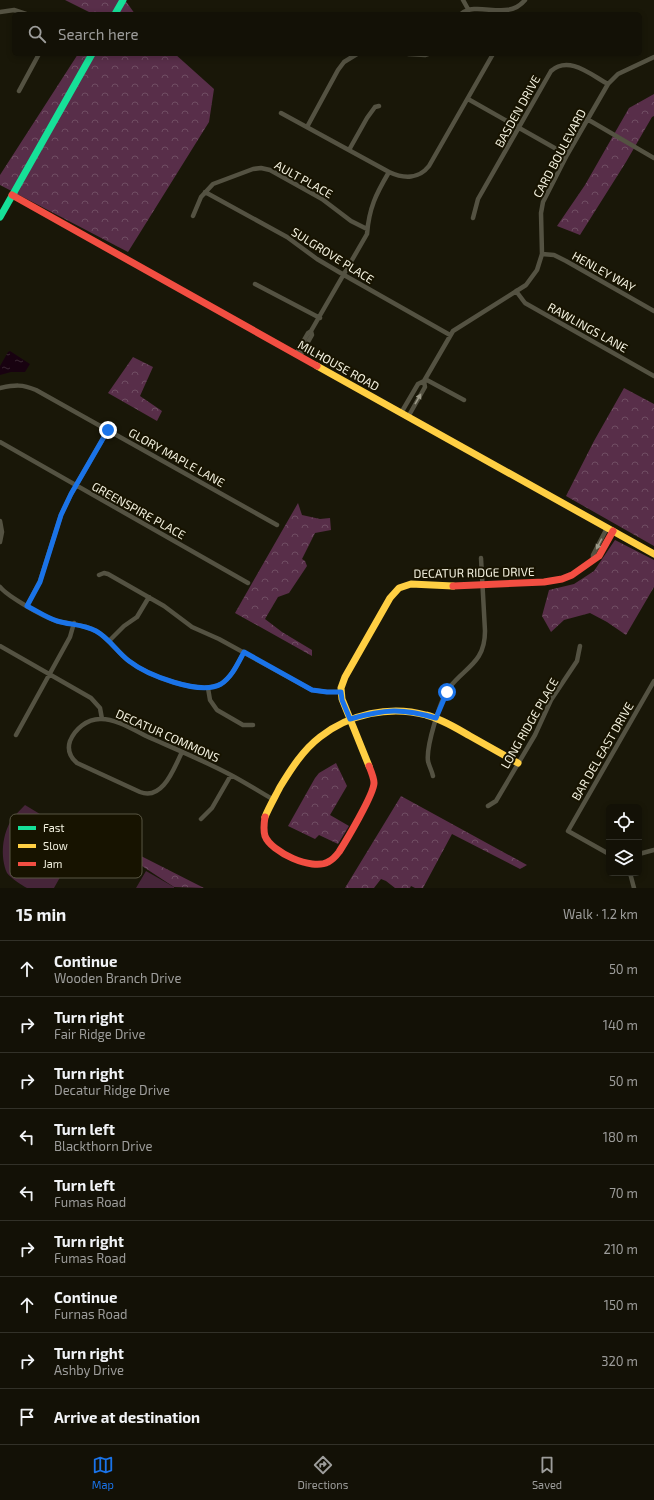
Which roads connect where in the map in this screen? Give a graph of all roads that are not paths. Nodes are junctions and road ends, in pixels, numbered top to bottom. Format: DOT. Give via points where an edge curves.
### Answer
graph roads {
  1 [pos="123,0"];
  2 [pos="463,0"];
  3 [pos="525,0"];
  4 [pos="468,9"];
  5 [pos="0,12"];
  6 [pos="20,12"];
  7 [pos="116,12"];
  8 [pos="464,12"];
  9 [pos="510,12"];
  10 [pos="38,56"];
  11 [pos="91,56"];
  12 [pos="354,56"];
  13 [pos="492,56"];
  14 [pos="654,57"];
  15 [pos="608,84"];
  16 [pos="19,91"];
  17 [pos="468,99"];
  18 [pos="379,106"];
  19 [pos="281,113"];
  20 [pos="587,119"];
  21 [pos="307,127"];
  22 [pos="519,128"];
  23 [pos="349,150"];
  24 [pos="567,155"];
  25 [pos="654,158"];
  26 [pos="389,172"];
  27 [pos="205,192"];
  28 [pos="12,195"];
  29 [pos="193,216"];
  30 [pos="0,217"];
  31 [pos="473,218"];
  32 [pos="367,229"];
  33 [pos="542,254"];
  34 [pos="344,276"];
  35 [pos="255,284"];
  36 [pos="516,291"];
  37 [pos="654,311"];
  38 [pos="320,318"];
  39 [pos="450,335"];
  40 [pos="298,355"];
  41 [pos="653,374"];
  42 [pos="425,380"];
  43 [pos="0,388"];
  44 [pos="464,400"];
  45 [pos="404,415"];
  46 [pos="108,430"];
  47 [pos="0,442"];
  48 [pos="76,486"];
  49 [pos="0,521"];
  50 [pos="277,525"];
  51 [pos="610,530"];
  52 [pos="0,542"];
  53 [pos="654,554"];
  54 [pos="481,558"];
  55 [pos="99,574"];
  56 [pos="248,583"];
  57 [pos="483,584"];
  58 [pos="0,587"];
  59 [pos="149,597"];
  60 [pos="27,606"];
  61 [pos="74,623"];
  62 [pos="109,641"];
  63 [pos="580,646"];
  64 [pos="1,647"];
  65 [pos="244,652"];
  66 [pos="0,653"];
  67 [pos="50,674"];
  68 [pos="654,681"];
  69 [pos="208,688"];
  70 [pos="341,692"];
  71 [pos="436,718"];
  72 [pos="102,719"];
  73 [pos="350,719"];
  74 [pos="252,725"];
  75 [pos="16,735"];
  76 [pos="182,752"];
  77 [pos="518,762"];
  78 [pos="232,775"];
  79 [pos="433,776"];
  80 [pos="274,800"];
  81 [pos="488,806"];
  82 [pos="201,819"];
  83 [pos="654,850"];
  84 [pos="606,852"];
  85 [pos="642,853"];
  86 [pos="631,876"];
  87 [pos="634,888"];
  1 -- 7 [label="street"];
  2 -- 4 [label="street"];
  3 -- 9 [label="street"];
  4 -- 8 [label="street"];
  4 -- 9 [label="street" via="475,7"];
  5 -- 6 [label="street"];
  10 -- 16 [label="street"];
  11 -- 28 [label="street"];
  12 -- 21 [label="street" via="338,70"];
  13 -- 17 [label="street"];
  14 -- 15 [label="street, CARD BOULEVARD" via="618,74"];
  15 -- 20 [label="street, CARD BOULEVARD"];
  15 -- 22 [label="street, BASDEN DRIVE" via="571,64 560,65 548,75"];
  17 -- 22 [label="street"];
  17 -- 26 [label="street" via="426,170 407,178"];
  18 -- 23 [label="street" via="375,107 367,118"];
  19 -- 21 [label="street"];
  20 -- 24 [label="street, CARD BOULEVARD"];
  20 -- 25 [label="street"];
  21 -- 23 [label="street"];
  22 -- 24 [label="street"];
  22 -- 31 [label="street, BASDEN DRIVE" via="478,199"];
  23 -- 26 [label="street"];
  24 -- 33 [label="street, CARD BOULEVARD" via="543,202"];
  26 -- 32 [label="street" via="376,195"];
  27 -- 29 [label="street"];
  27 -- 32 [label="street, AULT PLACE" via="213,184 253,169 270,170 322,199 351,221"];
  27 -- 34 [label="street, SULGROVE PLACE" via="287,237 317,260"];
  28 -- 30 [label="street"];
  28 -- 40 [label="street, MILHOUSE ROAD"];
  32 -- 34 [label="street" via="367,234"];
  33 -- 36 [label="street, CARD BOULEVARD" via="537,270 526,285"];
  33 -- 37 [label="street, HENLEY WAY" via="566,262"];
  34 -- 38 [label="street"];
  34 -- 39 [label="street, SULGROVE PLACE"];
  35 -- 38 [label="street"];
  36 -- 39 [label="street, CARD BOULEVARD"];
  36 -- 41 [label="street, RAWLINGS LANE" via="525,303"];
  38 -- 40 [label="street" via="308,333"];
  39 -- 42 [label="street, CARD BOULEVARD"];
  40 -- 45 [label="street, MILHOUSE ROAD"];
  42 -- 44 [label="street"];
  45 -- 42 [label="street, CARD BOULEVARD, one-way" via="425,387"];
  42 -- 45 [label="street, CARD BOULEVARD" via="418,384"];
  43 -- 46 [label="street, GLORY MAPLE LANE" via="26,386"];
  45 -- 51 [label="street, MILHOUSE ROAD"];
  46 -- 48 [label="street"];
  46 -- 50 [label="street, GLORY MAPLE LANE"];
  47 -- 48 [label="street, GREENSPIRE PLACE"];
  48 -- 56 [label="street, GREENSPIRE PLACE"];
  48 -- 60 [label="street" via="59,522 40,582"];
  49 -- 52 [label="street"];
  51 -- 53 [label="street, MILHOUSE ROAD"];
  51 -- 57 [label="street, DECATUR RIDGE DRIVE" via="599,556 572,575 554,581"];
  54 -- 57 [label="street"];
  55 -- 59 [label="street" via="108,574"];
  57 -- 70 [label="street, DECATUR RIDGE DRIVE" via="412,584 397,589 344,677"];
  57 -- 71 [label="street" via="483,649 473,666 448,690"];
  58 -- 60 [label="street"];
  59 -- 62 [label="street" via="138,616"];
  59 -- 65 [label="street" via="192,627"];
  60 -- 61 [label="street" via="57,621"];
  61 -- 62 [label="street" via="95,630"];
  61 -- 67 [label="street" via="70,637"];
  62 -- 69 [label="street" via="129,661 150,673 179,684"];
  63 -- 77 [label="street, LONG RIDGE PLACE" via="577,661 551,700 535,735"];
  64 -- 66 [label="street"];
  64 -- 67 [label="street, DECATUR COMMONS"];
  65 -- 69 [label="street" via="227,680 218,686"];
  65 -- 70 [label="street" via="312,690"];
  67 -- 72 [label="street, DECATUR COMMONS" via="94,700 100,708"];
  67 -- 75 [label="street"];
  68 -- 84 [label="street, BAR DEL EAST DRIVE" via="568,831"];
  69 -- 74 [label="street" via="210,700 217,710 243,725"];
  70 -- 73 [label="street"];
  71 -- 73 [label="street" via="396,710 374,712"];
  71 -- 77 [label="street"];
  71 -- 79 [label="street" via="428,761"];
  72 -- 76 [label="street, DECATUR COMMONS" via="122,725"];
  72 -- 76 [label="street" via="88,721 76,732 69,744 71,756 80,765 140,792 151,794 160,790"];
  73 -- 80 [label="street" via="331,729 310,746"];
  73 -- 80 [label="street" via="373,776 373,789 337,855 325,864 305,864 268,843 263,827 264,819"];
  76 -- 78 [label="street, DECATUR COMMONS"];
  77 -- 81 [label="street, LONG RIDGE PLACE" via="496,801"];
  78 -- 80 [label="street, DECATUR COMMONS"];
  78 -- 82 [label="street" via="212,808"];
  83 -- 85 [label="street"];
  86 -- 87 [label="street"];
}
